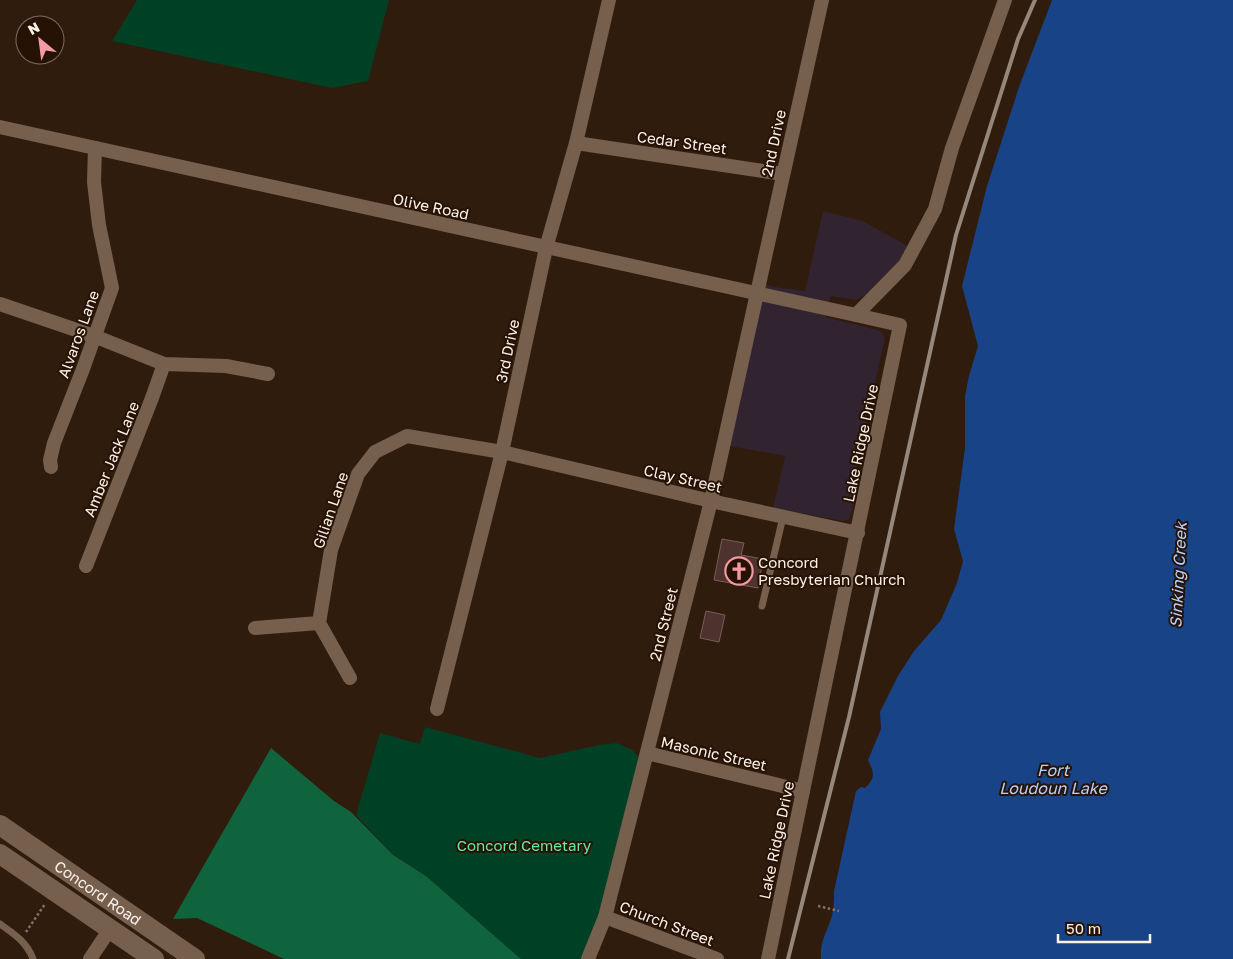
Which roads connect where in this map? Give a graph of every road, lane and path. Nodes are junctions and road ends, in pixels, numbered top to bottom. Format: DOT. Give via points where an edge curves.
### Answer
graph roads {
  1 [pos="609,0"];
  2 [pos="822,0"];
  3 [pos="1005,0"];
  4 [pos="0,127"];
  5 [pos="576,143"];
  6 [pos="95,148"];
  7 [pos="783,174"];
  8 [pos="546,248"];
  9 [pos="757,294"];
  10 [pos="0,304"];
  11 [pos="856,315"];
  12 [pos="94,336"];
  13 [pos="164,364"];
  14 [pos="268,374"];
  15 [pos="502,452"];
  16 [pos="51,467"];
  17 [pos="711,501"];
  18 [pos="783,517"];
  19 [pos="858,533"];
  20 [pos="86,566"];
  21 [pos="762,606"];
  22 [pos="320,623"];
  23 [pos="255,628"];
  24 [pos="350,678"];
  25 [pos="438,709"];
  26 [pos="647,753"];
  27 [pos="803,791"];
  28 [pos="0,825"];
  29 [pos="0,854"];
  30 [pos="46,902"];
  31 [pos="818,906"];
  32 [pos="124,911"];
  33 [pos="839,911"];
  34 [pos="605,916"];
  35 [pos="0,924"];
  36 [pos="110,928"];
  37 [pos="21,939"];
  38 [pos="33,959"];
  39 [pos="90,959"];
  40 [pos="154,959"];
  41 [pos="195,959"];
  42 [pos="588,959"];
  43 [pos="717,959"];
  44 [pos="768,959"];
  1 -- 5 [label="street, 3rd Drive"];
  2 -- 7 [label="street, 2nd Drive"];
  3 -- 11 [label="street" via="952,148 936,209 904,265"];
  4 -- 6 [label="street, Olive Road"];
  5 -- 7 [label="street, Cedar Street"];
  5 -- 8 [label="street, 3rd Drive"];
  6 -- 8 [label="street, Olive Road"];
  6 -- 12 [label="street, Alvaros Lane" via="99,225 112,288"];
  7 -- 9 [label="street, 2nd Drive"];
  8 -- 9 [label="street, Olive Road"];
  8 -- 15 [label="street, 3rd Drive"];
  9 -- 11 [label="street, Olive Road"];
  9 -- 17 [label="street, 2nd Street"];
  10 -- 12 [label="street"];
  11 -- 19 [label="street, Lake Ridge Drive" via="900,325"];
  12 -- 13 [label="street"];
  12 -- 16 [label="street, Alvaros Lane" via="54,443"];
  13 -- 14 [label="street" via="226,366"];
  13 -- 20 [label="street, Amber Jack Lane"];
  15 -- 17 [label="street, Clay Street"];
  15 -- 22 [label="street, Gilian Lane" via="407,436 375,452 358,474 331,550"];
  15 -- 25 [label="street, 3rd Drive"];
  17 -- 18 [label="street, Clay Street"];
  17 -- 26 [label="street, 2nd Street"];
  18 -- 19 [label="street, Clay Street"];
  18 -- 21 [label="lane"];
  19 -- 27 [label="street, Lake Ridge Drive"];
  22 -- 23 [label="street"];
  22 -- 24 [label="street"];
  26 -- 27 [label="street, Masonic Street"];
  26 -- 34 [label="street, 2nd Street"];
  27 -- 44 [label="street, Lake Ridge Drive"];
  28 -- 32 [label="main road, Concord Road"];
  29 -- 36 [label="main road, Concord Road"];
  30 -- 37 [label="path"];
  31 -- 33 [label="path"];
  32 -- 36 [label="main road"];
  32 -- 41 [label="main road, Concord Road"];
  34 -- 42 [label="street, 2nd Street"];
  34 -- 43 [label="street, Church Street"];
  35 -- 37 [label="lane"];
  36 -- 39 [label="street"];
  36 -- 40 [label="main road, Concord Road"];
  37 -- 38 [label="lane"];
}
